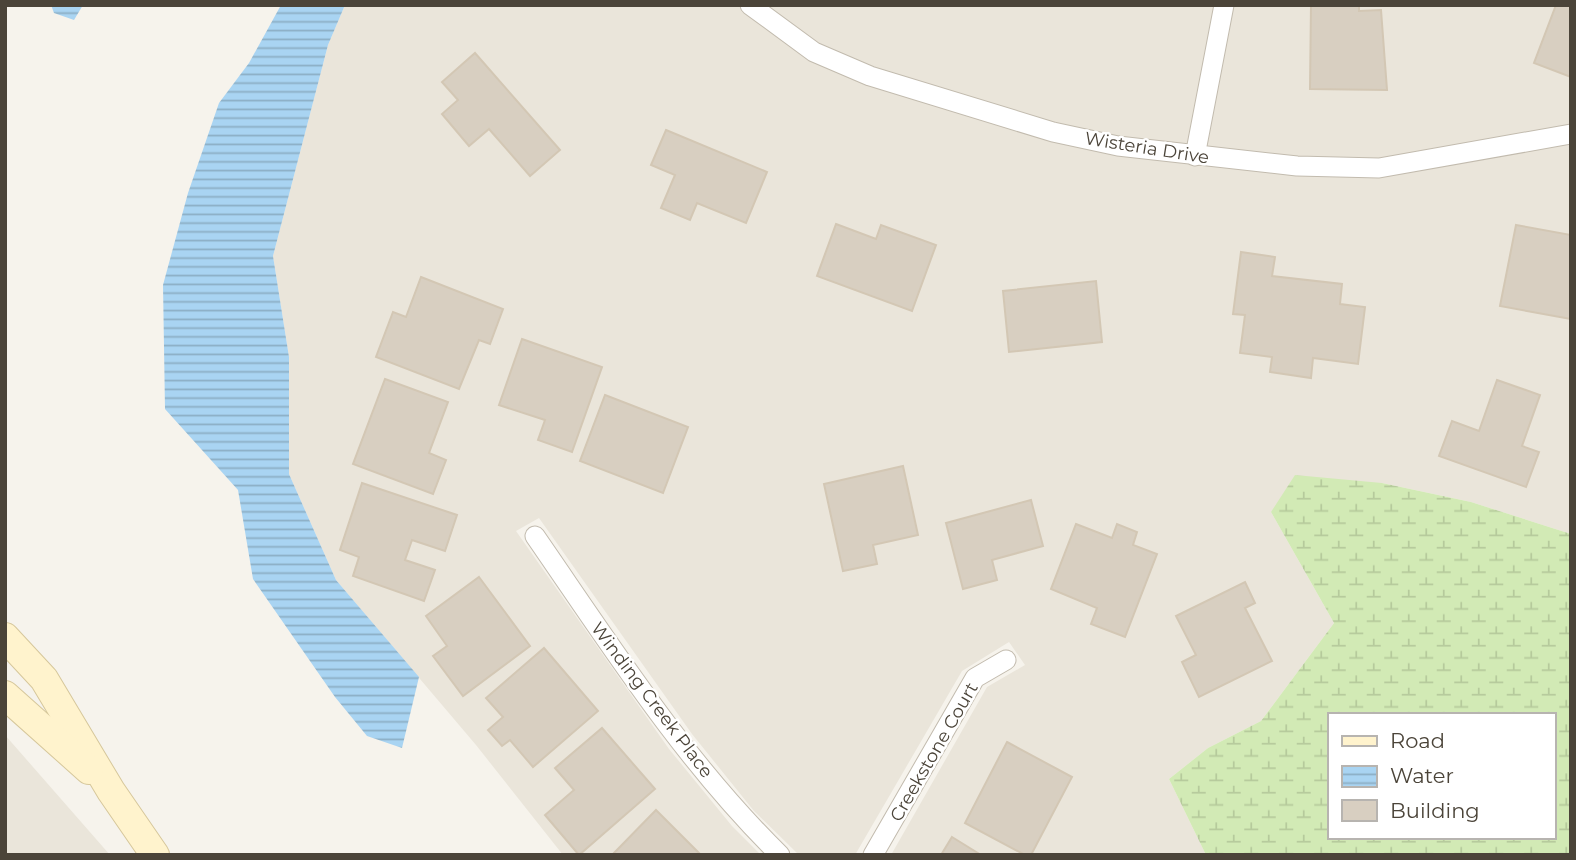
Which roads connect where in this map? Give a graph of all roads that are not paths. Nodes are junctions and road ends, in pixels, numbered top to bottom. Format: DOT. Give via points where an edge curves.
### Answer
graph roads {
  1 [pos="750,5"];
  2 [pos="1224,5"];
  3 [pos="1571,134"];
  4 [pos="1195,156"];
  5 [pos="535,536"];
  6 [pos="5,637"];
  7 [pos="1006,660"];
  8 [pos="5,695"];
  9 [pos="111,791"];
  10 [pos="155,855"];
  11 [pos="780,855"];
  12 [pos="873,855"];
  1 -- 4 [label="street, Wisteria Drive" via="814,52 870,76 1053,132"];
  2 -- 4 [label="street"];
  3 -- 4 [label="street, Wisteria Drive" via="1379,168"];
  5 -- 11 [label="street, Winding Creek Place" via="680,741"];
  6 -- 9 [label="street" via="44,679"];
  7 -- 12 [label="street, Creekstone Court" via="975,678"];
  8 -- 9 [label="street"];
  9 -- 10 [label="street"];
}
